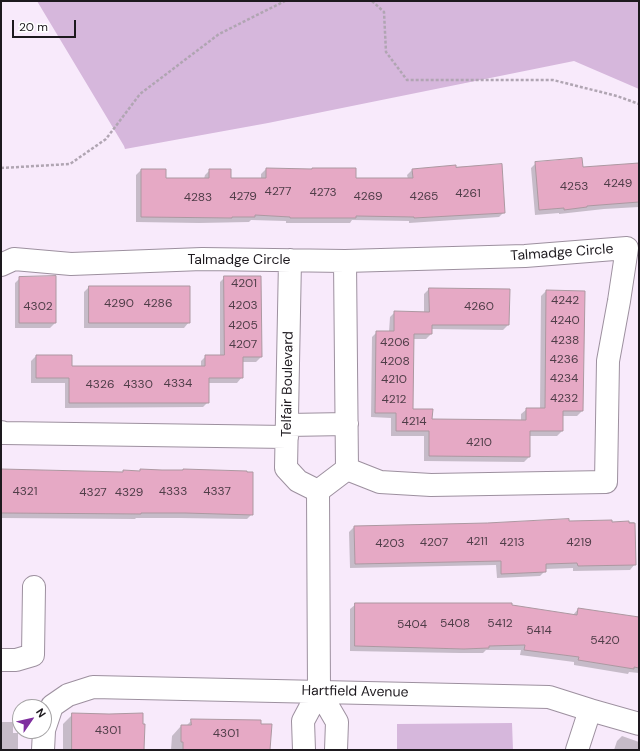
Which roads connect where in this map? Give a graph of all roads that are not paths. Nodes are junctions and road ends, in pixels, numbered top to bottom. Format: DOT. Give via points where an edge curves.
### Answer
graph roads {
  1 [pos="633,247"];
  2 [pos="290,260"];
  3 [pos="345,261"];
  4 [pos="1,265"];
  5 [pos="347,424"];
  6 [pos="287,431"];
  7 [pos="1,432"];
  8 [pos="347,469"];
  9 [pos="318,491"];
  10 [pos="34,587"];
  11 [pos="1,660"];
  12 [pos="319,691"];
  13 [pos="52,706"];
  14 [pos="590,710"];
  15 [pos="639,724"];
  16 [pos="44,739"];
  17 [pos="43,750"];
  18 [pos="304,750"];
  19 [pos="336,750"];
  20 [pos="577,750"];
  1 -- 3 [label="street, Talmadge Circle" via="525,256"];
  1 -- 8 [label="street, Talmadge Circle" via="619,301 608,361 606,482 431,485 380,482"];
  2 -- 3 [label="street, Talmadge Circle"];
  2 -- 4 [label="street, Talmadge Circle" via="202,259 71,264 14,259"];
  2 -- 6 [label="street, Telfair Boulevard"];
  3 -- 5 [label="street"];
  5 -- 6 [label="street"];
  5 -- 8 [label="street"];
  6 -- 7 [label="street"];
  6 -- 9 [label="street, Telfair Boulevard" via="286,468 298,481"];
  8 -- 9 [label="street"];
  9 -- 12 [label="street"];
  10 -- 11 [label="street" via="33,655 16,660"];
  12 -- 13 [label="street, Hartfield Avenue" via="94,687 68,695"];
  12 -- 14 [label="street, Hartfield Avenue" via="549,697"];
  12 -- 18 [label="street" via="304,721"];
  12 -- 19 [label="street" via="337,722"];
  14 -- 15 [label="street, Hartfield Avenue"];
  14 -- 20 [label="street"];
  16 -- 17 [label="street, Hartfield Avenue"];
}
